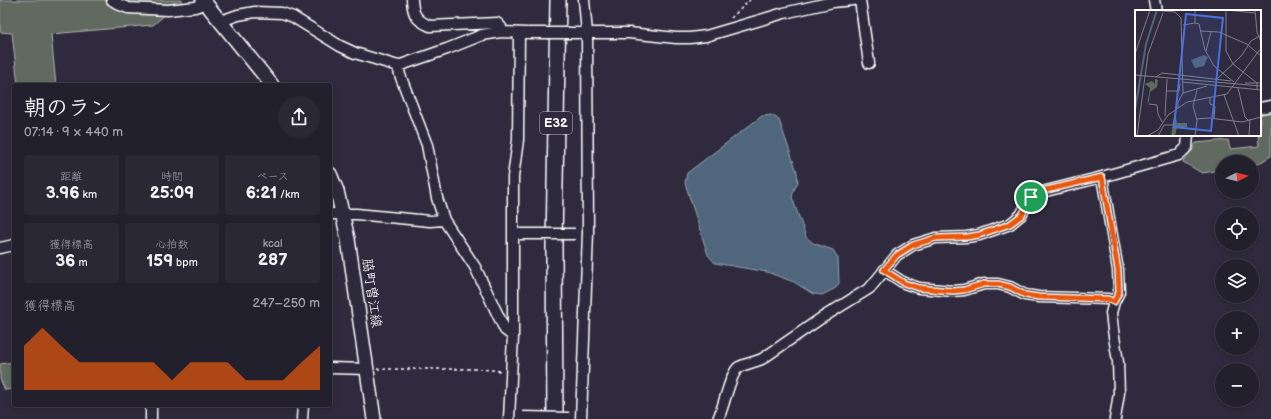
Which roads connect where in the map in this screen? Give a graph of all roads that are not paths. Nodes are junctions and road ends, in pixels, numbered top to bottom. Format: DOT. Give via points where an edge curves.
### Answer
graph roads {
  1 [pos="112,0"];
  2 [pos="412,0"];
  3 [pos="558,0"];
  4 [pos="584,0"];
  5 [pos="853,0"];
  6 [pos="860,0"];
  7 [pos="1154,0"];
  8 [pos="204,2"];
  9 [pos="1156,10"];
  10 [pos="221,21"];
  11 [pos="501,32"];
  12 [pos="524,33"];
  13 [pos="582,33"];
  14 [pos="869,62"];
  15 [pos="398,66"];
  16 [pos="270,83"];
  17 [pos="1271,106"];
  18 [pos="1261,108"];
  19 [pos="1188,136"];
  20 [pos="1102,177"];
  21 [pos="332,179"];
  22 [pos="332,214"];
  23 [pos="343,214"];
  24 [pos="444,220"];
  25 [pos="588,233"];
  26 [pos="516,234"];
  27 [pos="12,245"];
  28 [pos="554,246"];
  29 [pos="0,248"];
  30 [pos="884,270"];
  31 [pos="1114,302"];
  32 [pos="512,336"];
  33 [pos="332,368"];
  34 [pos="367,369"];
  35 [pos="151,407"];
  36 [pos="303,407"];
  37 [pos="509,418"];
  38 [pos="151,419"];
  39 [pos="302,419"];
  40 [pos="374,419"];
  41 [pos="544,419"];
  42 [pos="567,419"];
  43 [pos="581,419"];
  44 [pos="718,419"];
  45 [pos="1115,419"];
  1 -- 8 [label="street" via="128,8 168,10 195,7"];
  2 -- 11 [label="street" via="415,16 420,22 430,26 497,22"];
  3 -- 28 [label="highway, E32"];
  4 -- 13 [label="street"];
  5 -- 13 [label="street" via="784,13 706,36 690,38 629,33"];
  6 -- 14 [label="street"];
  7 -- 9 [label="street"];
  8 -- 10 [label="main road"];
  10 -- 15 [label="street" via="255,12 282,13 340,46"];
  10 -- 16 [label="main road"];
  11 -- 12 [label="street"];
  11 -- 15 [label="street" via="482,35"];
  12 -- 13 [label="street, bridge"];
  12 -- 26 [label="street" via="518,140 513,177"];
  13 -- 25 [label="street"];
  15 -- 24 [label="street" via="427,145"];
  17 -- 18 [label="street"];
  19 -- 20 [label="street" via="1187,147 1179,155"];
  20 -- 30 [label="street" via="1038,192 1031,197 1022,215 1010,224 991,231 967,237 936,238 913,245 897,255"];
  20 -- 31 [label="street" via="1118,270 1119,292"];
  21 -- 23 [label="main road, 脇町曽江線"];
  22 -- 23 [label="street"];
  23 -- 24 [label="street"];
  23 -- 34 [label="main road, 脇町曽江線"];
  24 -- 32 [label="street" via="474,267 505,330"];
  25 -- 26 [label="street, bridge"];
  25 -- 43 [label="street"];
  26 -- 32 [label="street"];
  27 -- 29 [label="street"];
  28 -- 41 [label="highway, E32"];
  28 -- 42 [label="highway, E32"];
  30 -- 31 [label="street" via="904,283 919,288 953,291 984,284 998,284 1025,295 1108,299"];
  30 -- 44 [label="street" via="870,288 762,359 739,367 733,373"];
  31 -- 45 [label="street" via="1113,330 1120,393"];
  32 -- 37 [label="street"];
  33 -- 34 [label="street"];
  34 -- 40 [label="main road, 脇町曽江線"];
  35 -- 38 [label="street"];
  36 -- 39 [label="street"];
  37 -- 42 [label="street, bridge"];
}
